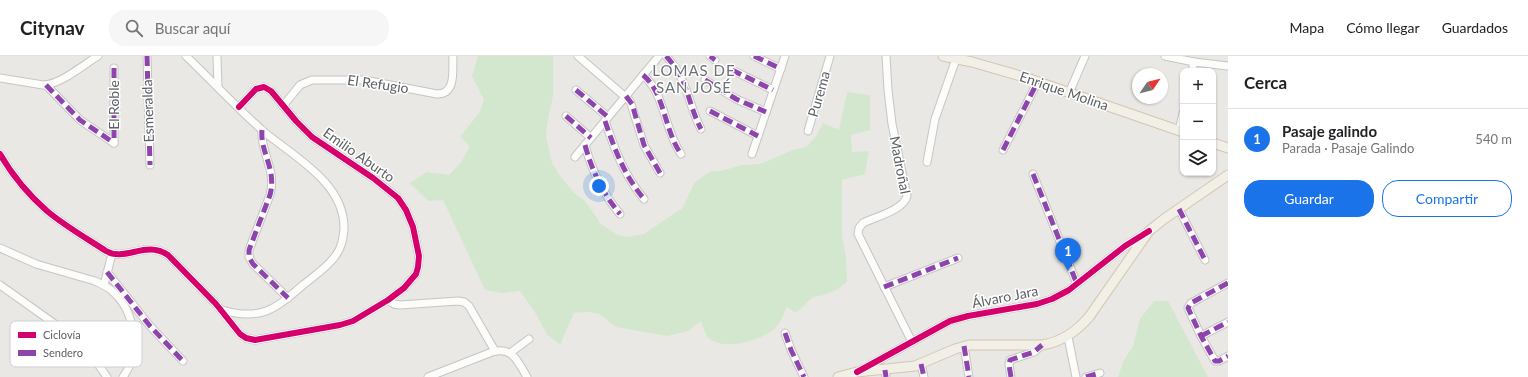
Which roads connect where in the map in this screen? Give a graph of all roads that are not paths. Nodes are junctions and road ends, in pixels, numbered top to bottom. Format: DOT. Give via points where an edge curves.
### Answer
graph roads {
  1 [pos="98,56"];
  2 [pos="147,56"];
  3 [pos="186,56"];
  4 [pos="217,56"];
  5 [pos="453,56"];
  6 [pos="578,56"];
  7 [pos="659,56"];
  8 [pos="666,56"];
  9 [pos="754,56"];
  10 [pos="785,56"];
  11 [pos="830,56"];
  12 [pos="886,56"];
  13 [pos="943,56"];
  14 [pos="1085,56"];
  15 [pos="1165,56"];
  16 [pos="956,57"];
  17 [pos="973,59"];
  18 [pos="1194,62"];
  19 [pos="1228,66"];
  20 [pos="114,68"];
  21 [pos="1193,68"];
  22 [pos="781,69"];
  23 [pos="732,70"];
  24 [pos="643,75"];
  25 [pos="0,78"];
  26 [pos="705,80"];
  27 [pos="1038,81"];
  28 [pos="46,85"];
  29 [pos="218,87"];
  30 [pos="576,90"];
  31 [pos="774,90"];
  32 [pos="1069,92"];
  33 [pos="626,96"];
  34 [pos="283,106"];
  35 [pos="239,107"];
  36 [pos="710,112"];
  37 [pos="766,112"];
  38 [pos="566,116"];
  39 [pos="607,119"];
  40 [pos="701,129"];
  41 [pos="262,130"];
  42 [pos="808,131"];
  43 [pos="1180,131"];
  44 [pos="758,136"];
  45 [pos="591,138"];
  46 [pos="1216,144"];
  47 [pos="585,145"];
  48 [pos="1228,148"];
  49 [pos="1002,150"];
  50 [pos="0,154"];
  51 [pos="681,154"];
  52 [pos="752,154"];
  53 [pos="575,157"];
  54 [pos="927,162"];
  55 [pos="150,165"];
  56 [pos="660,173"];
  57 [pos="1033,174"];
  58 [pos="1228,175"];
  59 [pos="644,199"];
  60 [pos="1179,209"];
  61 [pos="620,214"];
  62 [pos="1149,231"];
  63 [pos="0,248"];
  64 [pos="112,254"];
  65 [pos="958,258"];
  66 [pos="1206,260"];
  67 [pos="107,272"];
  68 [pos="1228,283"];
  69 [pos="1077,284"];
  70 [pos="0,285"];
  71 [pos="104,285"];
  72 [pos="884,287"];
  73 [pos="116,288"];
  74 [pos="288,298"];
  75 [pos="388,300"];
  76 [pos="221,310"];
  77 [pos="51,321"];
  78 [pos="130,321"];
  79 [pos="1228,322"];
  80 [pos="786,333"];
  81 [pos="1068,336"];
  82 [pos="1201,336"];
  83 [pos="529,339"];
  84 [pos="912,342"];
  85 [pos="1042,345"];
  86 [pos="964,346"];
  87 [pos="495,351"];
  88 [pos="510,352"];
  89 [pos="1228,356"];
  90 [pos="183,361"];
  91 [pos="921,364"];
  92 [pos="99,367"];
  93 [pos="129,367"];
  94 [pos="857,372"];
  95 [pos="1100,372"];
  96 [pos="886,373"];
  97 [pos="106,377"];
  98 [pos="123,377"];
  99 [pos="428,377"];
  100 [pos="527,377"];
  101 [pos="804,377"];
  102 [pos="838,377"];
  103 [pos="924,377"];
  104 [pos="969,377"];
  105 [pos="1011,377"];
  106 [pos="1076,377"];
  107 [pos="1086,377"];
  1 -- 28 [label="street" via="61,80"];
  2 -- 55 [label="street, Esmeralda"];
  3 -- 29 [label="street"];
  4 -- 29 [label="street"];
  5 -- 34 [label="street, El Refugio" via="452,84 443,94 364,80 312,80 300,85"];
  6 -- 33 [label="street"];
  7 -- 24 [label="street"];
  8 -- 40 [label="street" via="684,82"];
  9 -- 22 [label="street"];
  10 -- 22 [label="street"];
  11 -- 42 [label="street, Purema"];
  12 -- 72 [label="street, Madroñal" via="892,124 907,196 900,207 863,223 858,234"];
  13 -- 16 [label="main road, Enrique Molina"];
  14 -- 32 [label="street"];
  15 -- 18 [label="street"];
  16 -- 17 [label="main road, Enrique Molina"];
  16 -- 54 [label="street" via="935,119"];
  17 -- 27 [label="main road, Enrique Molina"];
  18 -- 19 [label="street"];
  18 -- 21 [label="street"];
  20 -- 28 [label="street, El Roble" via="114,143 80,120"];
  22 -- 31 [label="street"];
  23 -- 31 [label="street"];
  24 -- 33 [label="street"];
  24 -- 51 [label="street" via="655,90 671,137"];
  25 -- 28 [label="street"];
  26 -- 37 [label="street" via="736,99"];
  27 -- 32 [label="main road, Enrique Molina"];
  27 -- 49 [label="street"];
  29 -- 35 [label="street"];
  30 -- 39 [label="street"];
  31 -- 37 [label="street"];
  32 -- 43 [label="main road, Enrique Molina"];
  33 -- 39 [label="street"];
  33 -- 56 [label="street" via="632,104 644,145"];
  34 -- 35 [label="street, Emilio Aburto" via="271,91 262,87 253,91"];
  34 -- 75 [label="street, Emilio Aburto" via="312,137 381,183 395,195 406,210 417,242 418,267 411,280"];
  35 -- 41 [label="street"];
  36 -- 44 [label="street"];
  37 -- 44 [label="street"];
  38 -- 45 [label="street"];
  39 -- 45 [label="street"];
  39 -- 59 [label="street" via="620,162"];
  41 -- 74 [label="street" via="272,174 272,186 249,255 253,264"];
  41 -- 74 [label="street" via="319,176 337,199 343,214 343,238 336,255"];
  44 -- 52 [label="street"];
  45 -- 47 [label="street"];
  46 -- 48 [label="main road"];
  47 -- 53 [label="street"];
  47 -- 61 [label="street" via="598,182"];
  50 -- 64 [label="street" via="24,187 44,208"];
  57 -- 69 [label="street"];
  58 -- 60 [label="main road"];
  60 -- 62 [label="main road"];
  60 -- 66 [label="street"];
  62 -- 69 [label="street, Álvaro Jara" via="1125,246"];
  62 -- 81 [label="main road" via="1089,317 1078,330"];
  63 -- 71 [label="street" via="36,264"];
  64 -- 67 [label="street"];
  64 -- 76 [label="street, Emilio Aburto" via="148,249 162,251 176,262"];
  65 -- 72 [label="street"];
  67 -- 71 [label="street"];
  67 -- 73 [label="street"];
  68 -- 82 [label="street" via="1189,306"];
  69 -- 84 [label="street, Álvaro Jara" via="1044,302 956,319 938,326"];
  70 -- 77 [label="street"];
  71 -- 73 [label="street"];
  72 -- 84 [label="street, Madroñal"];
  73 -- 78 [label="street"];
  73 -- 90 [label="street"];
  74 -- 76 [label="street" via="271,310 256,314"];
  75 -- 76 [label="street, Emilio Aburto" via="347,323 255,340 240,334"];
  75 -- 87 [label="street" via="400,305 464,302 471,308"];
  79 -- 82 [label="street"];
  80 -- 101 [label="street" via="790,350"];
  81 -- 85 [label="main road"];
  81 -- 106 [label="street"];
  82 -- 89 [label="street" via="1216,361"];
  83 -- 88 [label="street"];
  84 -- 94 [label="street, Álvaro Jara"];
  85 -- 86 [label="main road"];
  85 -- 105 [label="street" via="1034,352 1010,360"];
  86 -- 91 [label="main road"];
  86 -- 104 [label="street"];
  87 -- 88 [label="street"];
  87 -- 99 [label="street"];
  88 -- 100 [label="street"];
  91 -- 96 [label="main road"];
  91 -- 103 [label="street"];
  92 -- 97 [label="street"];
  93 -- 98 [label="street"];
  94 -- 96 [label="main road"];
  94 -- 102 [label="main road"];
  95 -- 107 [label="street"];
}
